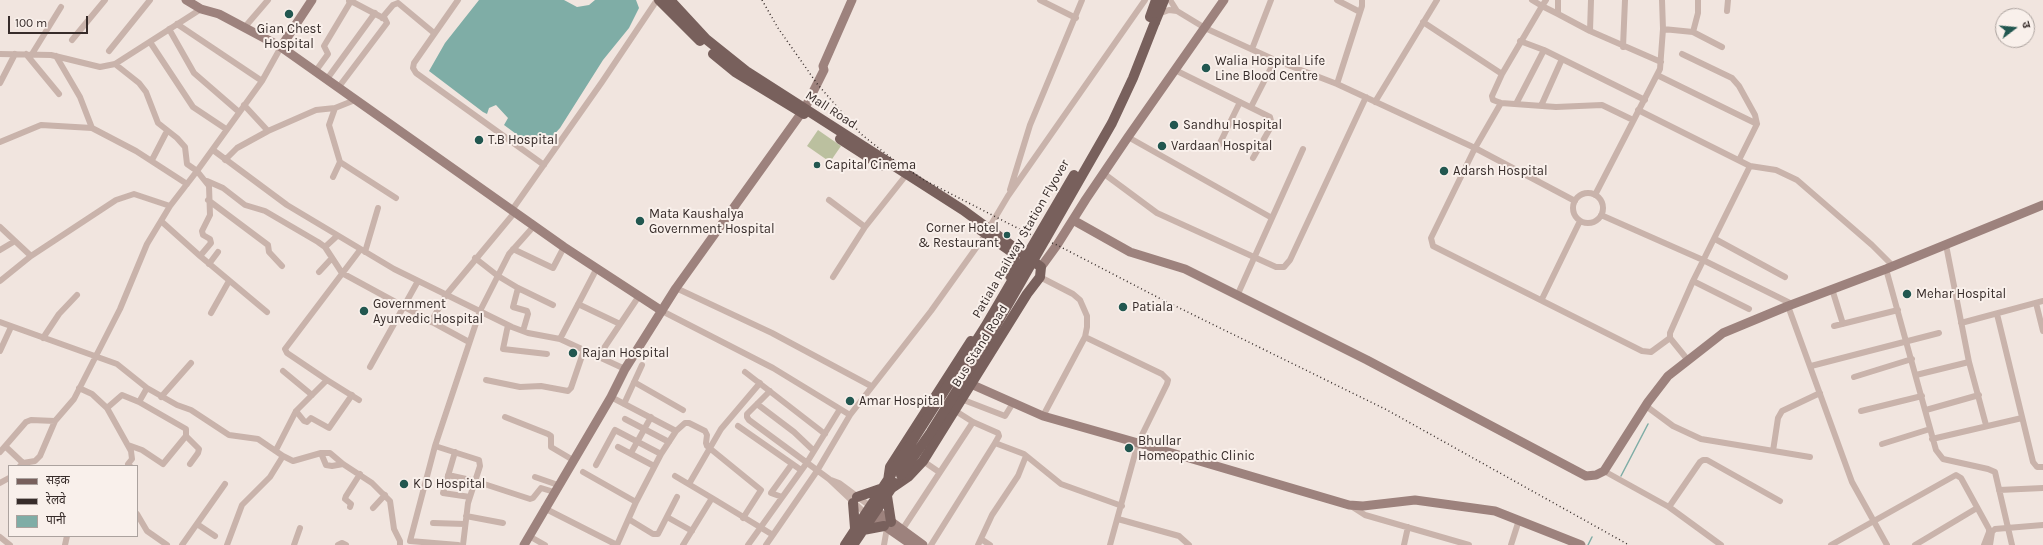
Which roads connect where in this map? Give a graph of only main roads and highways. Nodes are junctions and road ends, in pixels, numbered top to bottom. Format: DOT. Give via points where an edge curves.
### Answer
graph roads {
  1 [pos="658,0"];
  2 [pos="670,0"];
  3 [pos="1156,0"];
  4 [pos="1164,0"];
  5 [pos="1154,18"];
  6 [pos="803,110"];
  7 [pos="976,226"];
  8 [pos="987,231"];
  9 [pos="887,488"];
  10 [pos="859,529"];
  11 [pos="845,545"];
  12 [pos="853,545"];
  1 -- 6 [label="main road, Mall Road" via="705,47 735,72"];
  2 -- 6 [label="main road, Mall Road" via="706,39 726,56"];
  3 -- 5 [label="main road, Patiala Railway Station Flyover"];
  4 -- 5 [label="main road"];
  5 -- 9 [label="main road, Patiala Railway Station Flyover, bridge" via="1134,78 1112,123 979,355 931,432"];
  6 -- 7 [label="main road, Mall Road" via="866,157"];
  6 -- 8 [label="main road, Mall Road"];
  7 -- 8 [label="main road, Bus Stand Road"];
  8 -- 9 [label="main road, Bus Stand Road" via="1013,254 1016,265 975,335 890,466"];
  8 -- 9 [label="main road, Bus Stand Road" via="1041,267 1040,277 923,461 908,477"];
  9 -- 10 [label="main road, Bus Stand Road"];
  9 -- 10 [label="main road" via="855,500"];
  9 -- 10 [label="main road" via="887,525"];
  10 -- 11 [label="main road, Bus Stand Road"];
  10 -- 12 [label="main road, Bus Stand Road"];
}
